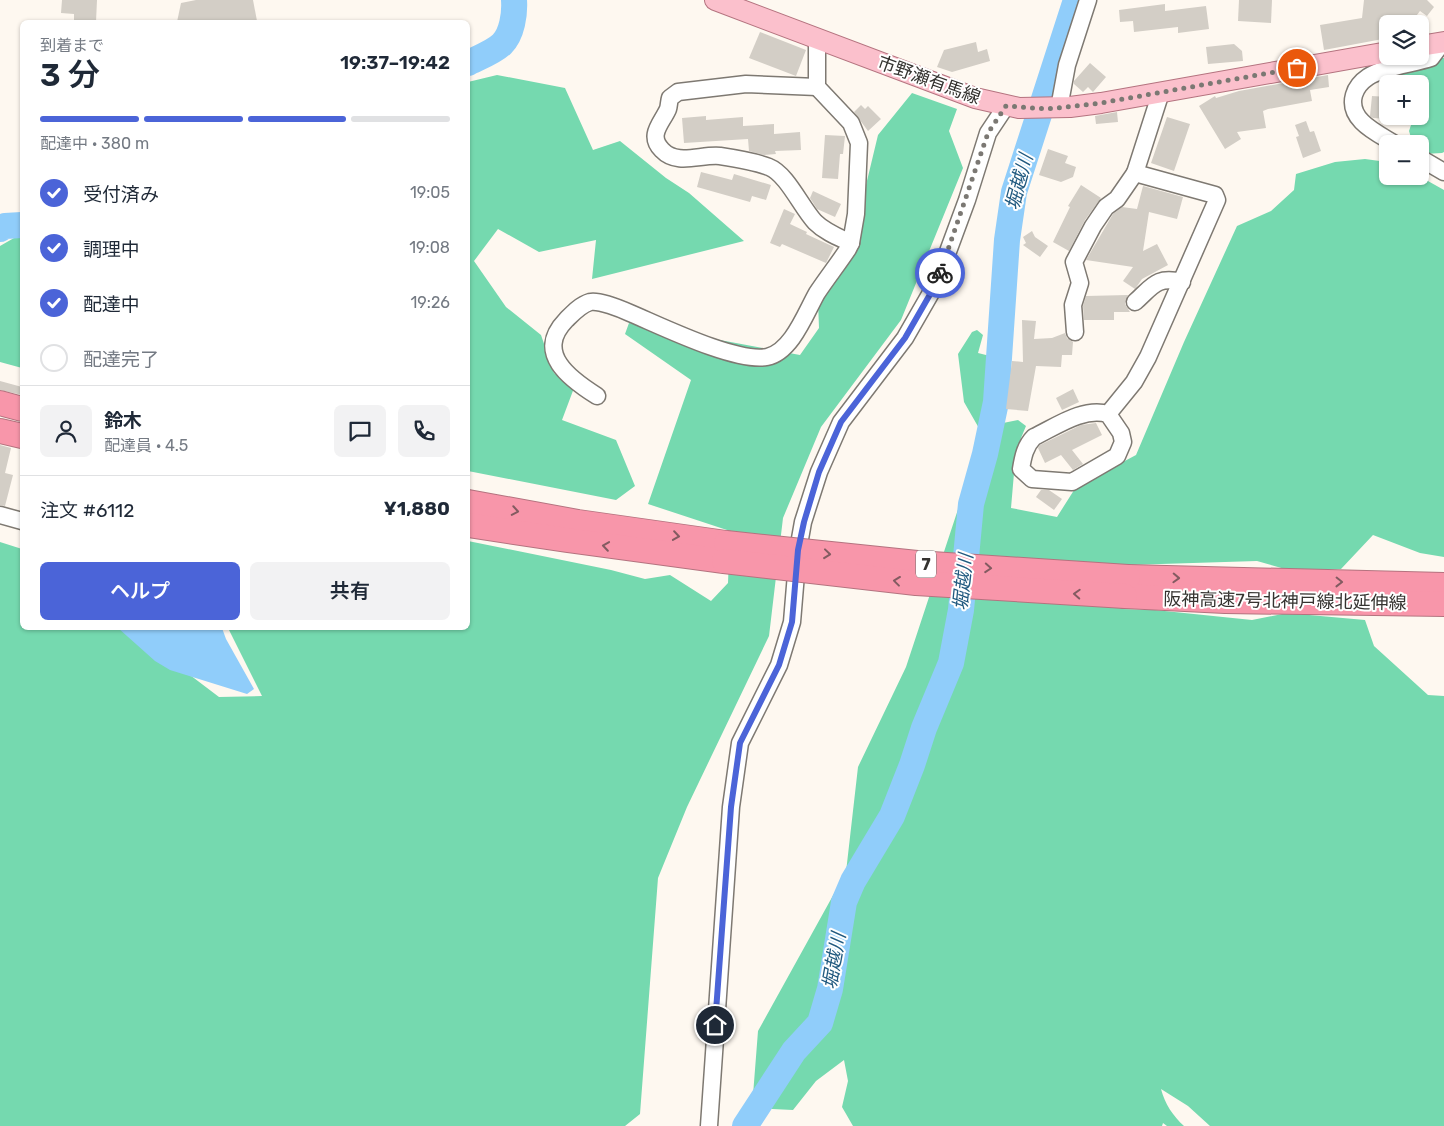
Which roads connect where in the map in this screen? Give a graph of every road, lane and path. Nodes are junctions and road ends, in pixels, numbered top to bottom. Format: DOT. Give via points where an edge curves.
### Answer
graph roads {
  1 [pos="715,0"];
  2 [pos="1088,0"];
  3 [pos="816,39"];
  4 [pos="1433,44"];
  5 [pos="1379,54"];
  6 [pos="817,87"];
  7 [pos="1161,92"];
  8 [pos="1006,106"];
  9 [pos="1047,108"];
  10 [pos="1381,135"];
  11 [pos="1429,163"];
  12 [pos="1444,172"];
  13 [pos="1135,173"];
  14 [pos="851,242"];
  15 [pos="1182,282"];
  16 [pos="1135,302"];
  17 [pos="1075,332"];
  18 [pos="597,396"];
  19 [pos="0,403"];
  20 [pos="20,408"];
  21 [pos="1108,414"];
  22 [pos="0,416"];
  23 [pos="20,421"];
  24 [pos="0,431"];
  25 [pos="20,436"];
  26 [pos="0,442"];
  27 [pos="20,446"];
  28 [pos="470,502"];
  29 [pos="0,515"];
  30 [pos="20,520"];
  31 [pos="470,525"];
  32 [pos="725,552"];
  33 [pos="1444,585"];
  34 [pos="1127,586"];
  35 [pos="1444,604"];
  36 [pos="709,1126"];
  1 -- 3 [label="main road, 市野瀬有馬線"];
  2 -- 9 [label="street" via="1067,65"];
  3 -- 6 [label="street"];
  3 -- 8 [label="main road, 市野瀬有馬線" via="975,98"];
  4 -- 10 [label="street" via="1437,50 1431,58 1368,77 1359,85 1354,94 1356,116"];
  5 -- 7 [label="main road, 市野瀬有馬線"];
  6 -- 14 [label="street" via="851,123 860,142"];
  6 -- 14 [label="street" via="746,84 678,92 670,98 655,136 669,157 719,156 769,167 779,174 815,222 829,233"];
  7 -- 9 [label="main road, 市野瀬有馬線" via="1101,103"];
  7 -- 13 [label="street"];
  8 -- 9 [label="main road, 市野瀬有馬線"];
  8 -- 36 [label="street" via="988,133 936,284 905,338 841,422 819,472 804,522 798,550 792,622 779,665 740,743 731,807"];
  11 -- 12 [label="street"];
  13 -- 15 [label="street" via="1215,195 1217,200"];
  13 -- 17 [label="street" via="1117,199 1106,207 1074,262 1080,283 1073,305"];
  14 -- 18 [label="street" via="817,293 795,335 768,357 744,356 705,344 613,306 591,302 576,310 556,330 554,351 559,367"];
  15 -- 16 [label="street" via="1160,280"];
  15 -- 21 [label="street" via="1134,382"];
  19 -- 20 [label="highway"];
  21 -- 21 [label="street" via="1086,412 1034,437 1028,442 1021,469 1032,480 1072,482 1117,456 1124,442"];
  22 -- 23 [label="highway"];
  24 -- 25 [label="highway"];
  26 -- 27 [label="highway"];
  28 -- 32 [label="highway, 7, one-way"];
  29 -- 30 [label="street"];
  32 -- 31 [label="highway, 7, one-way" via="567,540"];
  32 -- 34 [label="highway, 7, bridge" via="917,563"];
  34 -- 33 [label="highway, 阪神高速7号北神戸線北延伸線 / 7, one-way"];
  34 -- 35 [label="highway, 阪神高速7号北神戸線北延伸線 / 7" via="1225,601"];
}
